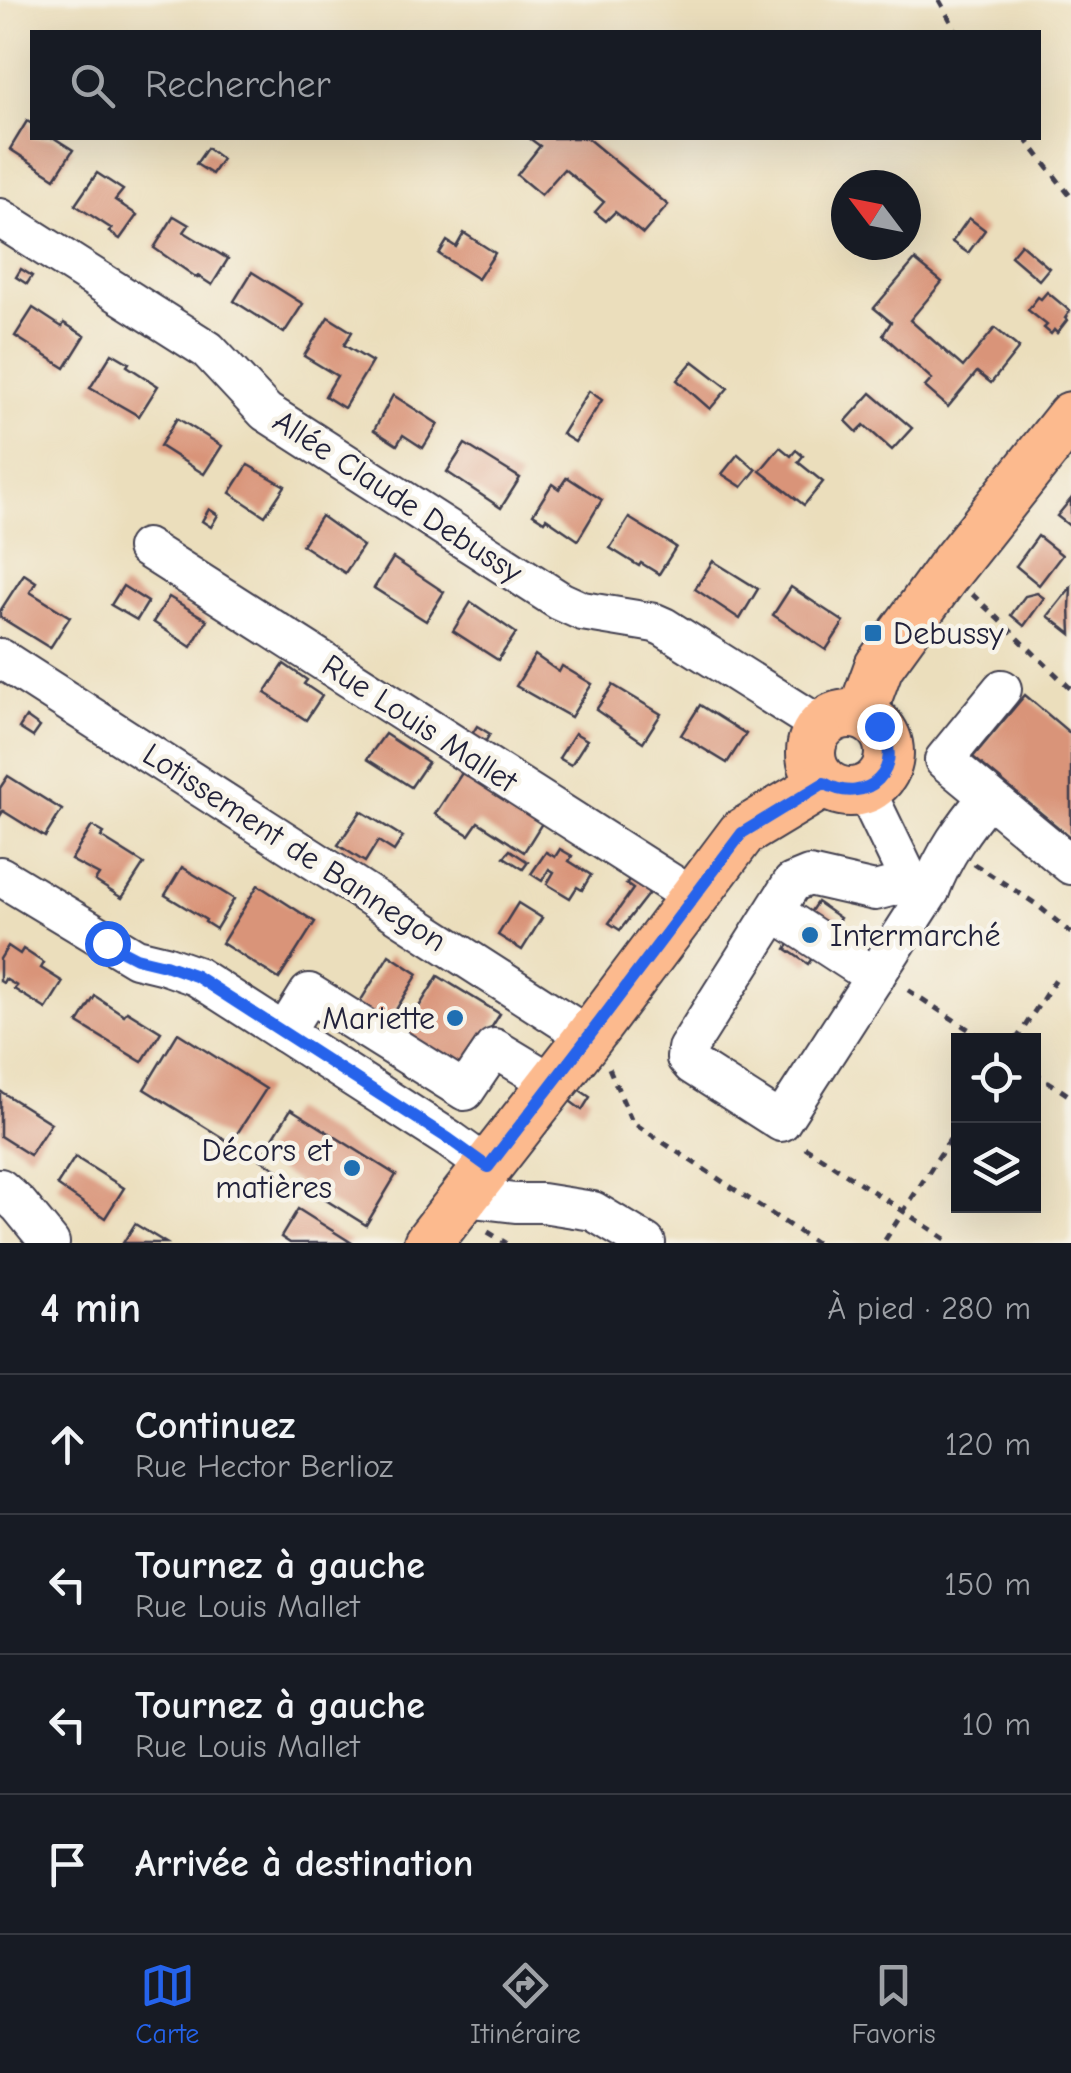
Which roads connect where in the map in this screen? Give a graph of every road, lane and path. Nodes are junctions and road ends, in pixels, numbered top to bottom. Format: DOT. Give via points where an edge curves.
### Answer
graph roads {
  1 [pos="939,0"];
  2 [pos="956,30"];
  3 [pos="1027,140"];
  4 [pos="1071,197"];
  5 [pos="0,218"];
  6 [pos="1071,416"];
  7 [pos="146,548"];
  8 [pos="948,570"];
  9 [pos="0,658"];
  10 [pos="1002,689"];
  11 [pos="1071,689"];
  12 [pos="841,721"];
  13 [pos="845,786"];
  14 [pos="988,796"];
  15 [pos="950,848"];
  16 [pos="1071,865"];
  17 [pos="0,876"];
  18 [pos="920,886"];
  19 [pos="694,898"];
  20 [pos="774,912"];
  21 [pos="1071,933"];
  22 [pos="1059,974"];
  23 [pos="891,984"];
  24 [pos="284,1033"];
  25 [pos="973,1033"];
  26 [pos="1021,1033"];
  27 [pos="589,1036"];
  28 [pos="1041,1077"];
  29 [pos="552,1083"];
  30 [pos="1071,1097"];
  31 [pos="951,1139"];
  32 [pos="805,1147"];
  33 [pos="483,1172"];
  34 [pos="0,1188"];
  35 [pos="542,1203"];
  36 [pos="904,1211"];
  37 [pos="885,1240"];
  38 [pos="50,1243"];
  39 [pos="428,1243"];
  40 [pos="646,1243"];
  41 [pos="816,1243"];
  42 [pos="952,1243"];
  1 -- 2 [label="path"];
  3 -- 4 [label="path"];
  5 -- 12 [label="street, Allée Claude Debussy" via="208,350 266,412 560,601 582,612 664,627"];
  6 -- 8 [label="main road"];
  7 -- 19 [label="street, Rue Louis Mallet"];
  8 -- 11 [label="path"];
  8 -- 12 [label="main road"];
  9 -- 27 [label="street, Lotissement de Bannegon"];
  10 -- 14 [label="street" via="944,760"];
  12 -- 13 [label="main road" via="812,745 811,755 813,766"];
  12 -- 13 [label="main road" via="879,726 888,746 887,767 874,784"];
  13 -- 18 [label="street"];
  13 -- 19 [label="main road" via="742,833"];
  14 -- 15 [label="street"];
  14 -- 16 [label="street"];
  15 -- 18 [label="street"];
  15 -- 21 [label="path"];
  17 -- 24 [label="street" via="136,958 196,976"];
  18 -- 20 [label="street" via="875,892 809,876 792,883"];
  18 -- 23 [label="street"];
  19 -- 27 [label="main road"];
  20 -- 23 [label="street"];
  20 -- 23 [label="street" via="686,1058 781,1122"];
  22 -- 26 [label="path"];
  23 -- 25 [label="path"];
  24 -- 29 [label="street" via="309,993 465,1091 494,1048"];
  24 -- 33 [label="street" via="449,1139"];
  27 -- 29 [label="main road"];
  27 -- 41 [label="path" via="632,1122"];
  28 -- 30 [label="path"];
  29 -- 33 [label="main road"];
  31 -- 36 [label="path"];
  32 -- 36 [label="path"];
  33 -- 35 [label="street" via="512,1174"];
  33 -- 35 [label="street" via="515,1204"];
  33 -- 39 [label="main road"];
  34 -- 38 [label="street"];
  35 -- 40 [label="street" via="593,1211"];
  36 -- 37 [label="path"];
  36 -- 42 [label="path"];
}
